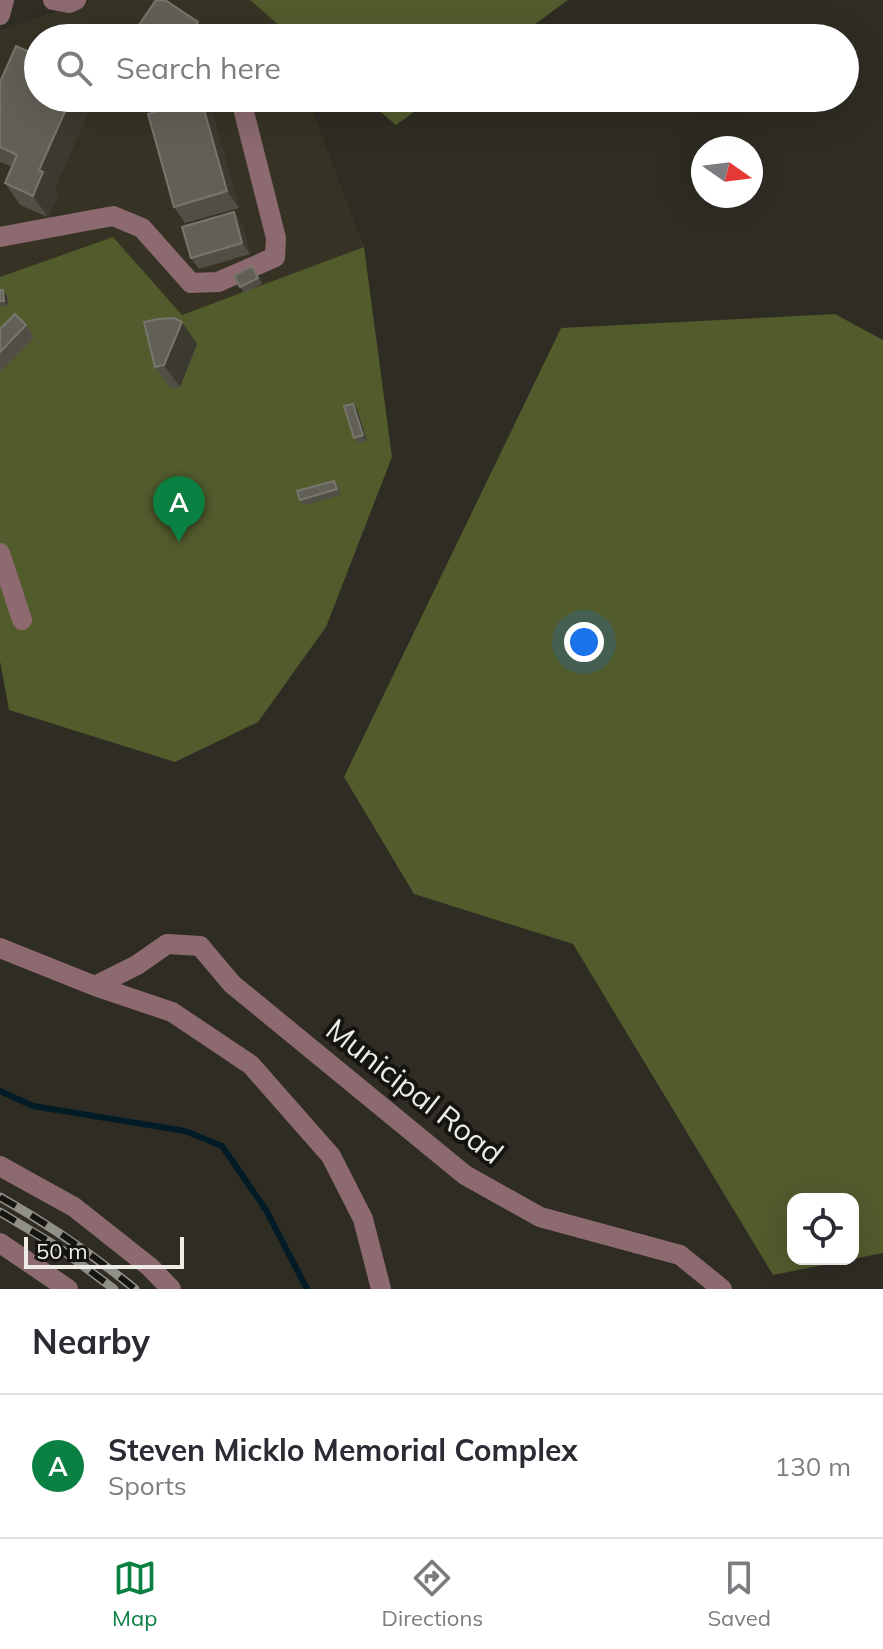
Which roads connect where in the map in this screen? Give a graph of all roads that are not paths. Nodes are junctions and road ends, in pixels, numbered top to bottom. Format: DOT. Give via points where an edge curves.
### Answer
graph roads {
  1 [pos="4,0"];
  2 [pos="53,0"];
  3 [pos="76,0"];
  4 [pos="0,15"];
  5 [pos="244,112"];
  6 [pos="0,237"];
  7 [pos="0,553"];
  8 [pos="22,620"];
  9 [pos="0,948"];
  10 [pos="95,986"];
  11 [pos="0,1166"];
  12 [pos="0,1243"];
  13 [pos="68,1289"];
  14 [pos="171,1289"];
  15 [pos="381,1289"];
  16 [pos="722,1289"];
  1 -- 4 [label="street"];
  2 -- 3 [label="street"];
  5 -- 6 [label="street" via="276,238 275,257 218,282 191,283 142,228 113,216"];
  7 -- 8 [label="street"];
  9 -- 10 [label="street"];
  10 -- 15 [label="street" via="172,1012 251,1065 331,1156 363,1219"];
  10 -- 16 [label="street, Municipal Road" via="167,944 200,946 232,984 465,1175 540,1217 680,1255"];
  11 -- 14 [label="street" via="74,1207"];
  12 -- 13 [label="street"];
}
